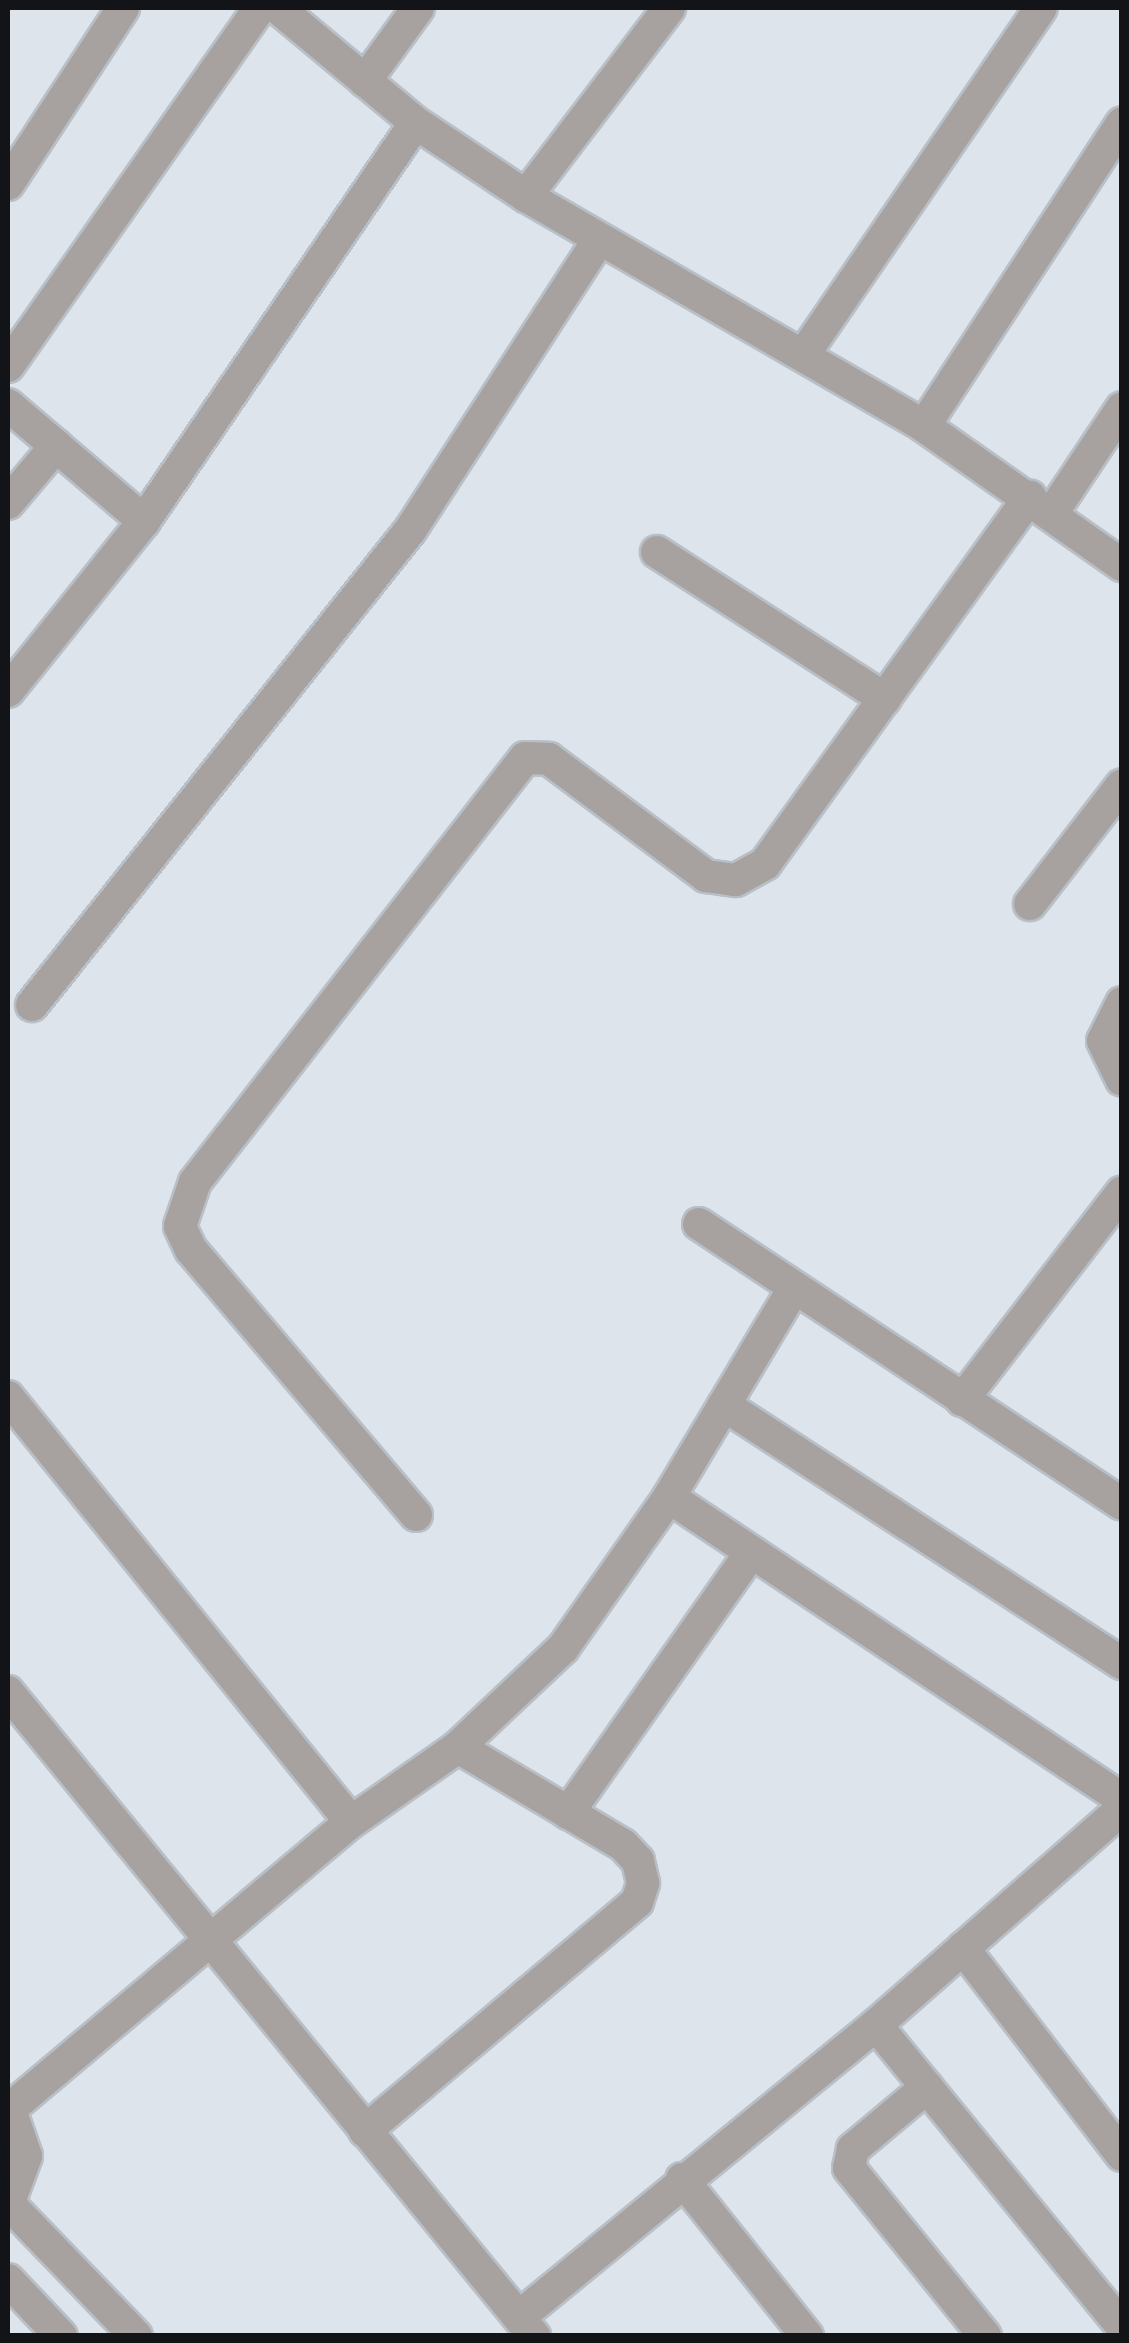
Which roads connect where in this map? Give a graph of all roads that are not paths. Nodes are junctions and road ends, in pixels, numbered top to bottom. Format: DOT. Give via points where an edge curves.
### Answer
graph roads {
  1 [pos="123,8"];
  2 [pos="260,8"];
  3 [pos="278,8"];
  4 [pos="418,8"];
  5 [pos="669,8"];
  6 [pos="1041,8"];
  7 [pos="366,81"];
  8 [pos="416,123"];
  9 [pos="1122,123"];
  10 [pos="8,184"];
  11 [pos="526,196"];
  12 [pos="598,241"];
  13 [pos="804,354"];
  14 [pos="8,366"];
  15 [pos="8,405"];
  16 [pos="1122,408"];
  17 [pos="924,426"];
  18 [pos="56,446"];
  19 [pos="8,503"];
  20 [pos="1041,505"];
  21 [pos="144,521"];
  22 [pos="656,552"];
  23 [pos="1122,565"];
  24 [pos="8,691"];
  25 [pos="885,699"];
  26 [pos="1122,784"];
  27 [pos="1030,904"];
  28 [pos="1122,1003"];
  29 [pos="32,1005"];
  30 [pos="1122,1080"];
  31 [pos="1122,1192"];
  32 [pos="699,1224"];
  33 [pos="794,1288"];
  34 [pos="8,1398"];
  35 [pos="962,1400"];
  36 [pos="724,1405"];
  37 [pos="669,1497"];
  38 [pos="1122,1504"];
  39 [pos="416,1515"];
  40 [pos="750,1554"];
  41 [pos="1122,1663"];
  42 [pos="8,1692"];
  43 [pos="458,1748"];
  44 [pos="1122,1799"];
  45 [pos="1122,1809"];
  46 [pos="568,1813"];
  47 [pos="351,1822"];
  48 [pos="208,1940"];
  49 [pos="963,1948"];
  50 [pos="876,2025"];
  51 [pos="926,2087"];
  52 [pos="9,2106"];
  53 [pos="366,2131"];
  54 [pos="1122,2155"];
  55 [pos="682,2180"];
  56 [pos="8,2205"];
  57 [pos="8,2280"];
  58 [pos="526,2326"];
  59 [pos="1122,2326"];
  60 [pos="61,2336"];
  61 [pos="136,2336"];
  62 [pos="807,2336"];
  63 [pos="984,2336"];
  1 -- 10 [label="street"];
  2 -- 14 [label="street"];
  3 -- 7 [label="street"];
  4 -- 7 [label="street"];
  5 -- 11 [label="street"];
  6 -- 13 [label="street"];
  7 -- 8 [label="street"];
  8 -- 11 [label="street"];
  8 -- 21 [label="street"];
  9 -- 17 [label="street"];
  11 -- 12 [label="street"];
  12 -- 13 [label="street"];
  12 -- 29 [label="street" via="411,529"];
  13 -- 17 [label="street"];
  15 -- 18 [label="street"];
  16 -- 20 [label="street"];
  17 -- 20 [label="street"];
  18 -- 19 [label="street"];
  18 -- 21 [label="street"];
  20 -- 23 [label="street"];
  20 -- 25 [label="street"];
  21 -- 24 [label="street"];
  22 -- 25 [label="street"];
  25 -- 39 [label="street" via="765,864 736,880 706,876 549,759 524,758 182,1204 180,1226 192,1250"];
  26 -- 27 [label="street"];
  28 -- 30 [label="street" via="1103,1041"];
  31 -- 35 [label="street"];
  32 -- 33 [label="street"];
  33 -- 35 [label="street"];
  33 -- 36 [label="street"];
  34 -- 47 [label="street"];
  35 -- 38 [label="street"];
  36 -- 37 [label="street"];
  36 -- 41 [label="street"];
  37 -- 40 [label="street"];
  37 -- 43 [label="street" via="564,1648"];
  40 -- 44 [label="street"];
  40 -- 46 [label="street"];
  42 -- 48 [label="street"];
  43 -- 46 [label="street"];
  43 -- 47 [label="street"];
  45 -- 49 [label="street"];
  46 -- 53 [label="street" via="638,1861 637,1902"];
  47 -- 48 [label="street"];
  48 -- 52 [label="street"];
  48 -- 53 [label="street"];
  49 -- 50 [label="street"];
  49 -- 54 [label="street"];
  50 -- 51 [label="street"];
  50 -- 55 [label="street"];
  51 -- 59 [label="street"];
  51 -- 63 [label="street" via="853,2149 849,2168"];
  52 -- 56 [label="street" via="26,2156"];
  53 -- 58 [label="street"];
  55 -- 58 [label="street"];
  55 -- 62 [label="street"];
  56 -- 61 [label="street"];
  57 -- 60 [label="street"];
}
